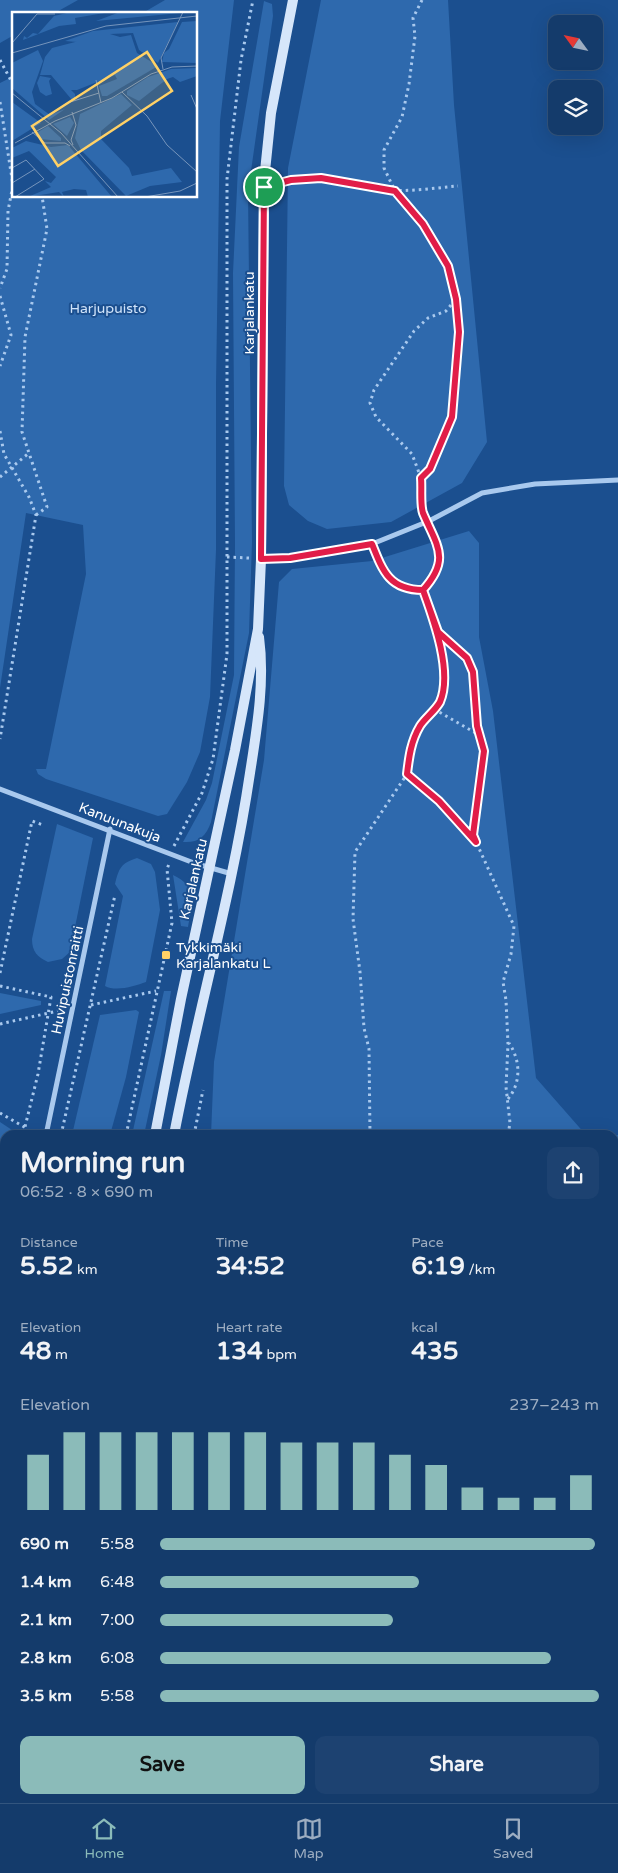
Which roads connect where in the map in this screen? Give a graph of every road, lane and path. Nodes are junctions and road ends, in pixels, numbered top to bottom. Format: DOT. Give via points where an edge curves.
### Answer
graph roads {
  1 [pos="253,0"];
  2 [pos="293,0"];
  3 [pos="422,0"];
  4 [pos="0,60"];
  5 [pos="12,82"];
  6 [pos="0,102"];
  7 [pos="12,173"];
  8 [pos="458,186"];
  9 [pos="264,187"];
  10 [pos="395,191"];
  11 [pos="12,194"];
  12 [pos="42,198"];
  13 [pos="0,288"];
  14 [pos="0,296"];
  15 [pos="456,299"];
  16 [pos="0,366"];
  17 [pos="0,432"];
  18 [pos="28,454"];
  19 [pos="12,468"];
  20 [pos="0,477"];
  21 [pos="421,478"];
  22 [pos="618,480"];
  23 [pos="36,515"];
  24 [pos="429,521"];
  25 [pos="372,544"];
  26 [pos="227,557"];
  27 [pos="261,559"];
  28 [pos="423,590"];
  29 [pos="258,629"];
  30 [pos="438,632"];
  31 [pos="434,709"];
  32 [pos="480,736"];
  33 [pos="0,739"];
  34 [pos="407,774"];
  35 [pos="0,789"];
  36 [pos="43,825"];
  37 [pos="110,829"];
  38 [pos="175,841"];
  39 [pos="476,842"];
  40 [pos="167,869"];
  41 [pos="210,869"];
  42 [pos="232,874"];
  43 [pos="115,895"];
  44 [pos="0,973"];
  45 [pos="0,986"];
  46 [pos="156,991"];
  47 [pos="91,1005"];
  48 [pos="62,1010"];
  49 [pos="50,1013"];
  50 [pos="0,1024"];
  51 [pos="508,1042"];
  52 [pos="203,1090"];
  53 [pos="507,1100"];
  54 [pos="0,1113"];
  55 [pos="26,1128"];
  56 [pos="47,1130"];
  57 [pos="62,1130"];
  58 [pos="127,1130"];
  59 [pos="156,1130"];
  60 [pos="175,1130"];
  61 [pos="195,1130"];
  62 [pos="370,1130"];
  63 [pos="509,1130"];
  1 -- 26 [label="path" via="241,60 227,179"];
  2 -- 9 [label="main road, Karjalankatu" via="270,113"];
  3 -- 10 [label="path" via="413,18 415,36 402,118 384,150 384,168"];
  4 -- 5 [label="path"];
  6 -- 7 [label="path"];
  8 -- 10 [label="path"];
  9 -- 10 [label="path" via="291,180 321,178"];
  9 -- 27 [label="main road, Karjalankatu"];
  10 -- 15 [label="path" via="423,224 448,266"];
  11 -- 13 [label="path" via="8,211 7,269"];
  12 -- 18 [label="path" via="47,229 24,346 22,432"];
  14 -- 16 [label="path" via="11,335"];
  15 -- 21 [label="path" via="459,332 452,417 430,469"];
  15 -- 21 [label="path" via="446,311 428,318 414,331 374,390 370,403 376,417 412,454"];
  17 -- 19 [label="path" via="4,454"];
  18 -- 19 [label="path"];
  18 -- 23 [label="path" via="48,507"];
  19 -- 20 [label="path"];
  19 -- 23 [label="path"];
  21 -- 24 [label="path" via="423,512"];
  22 -- 24 [label="street" via="535,484 482,493"];
  23 -- 33 [label="path"];
  24 -- 25 [label="street"];
  24 -- 28 [label="street" via="440,553 434,577"];
  25 -- 27 [label="street" via="290,558"];
  25 -- 28 [label="street" via="383,572 405,590"];
  26 -- 27 [label="path"];
  26 -- 38 [label="path" via="227,654 214,750 202,793"];
  27 -- 29 [label="main road, Karjalankatu"];
  28 -- 30 [label="path"];
  29 -- 41 [label="main road, Karjalankatu"];
  29 -- 42 [label="main road, Karjalankatu" via="262,659 258,721 242,832"];
  30 -- 31 [label="path" via="444,675 440,702"];
  30 -- 32 [label="path" via="467,658 473,672"];
  31 -- 32 [label="path"];
  31 -- 34 [label="path" via="410,748"];
  32 -- 39 [label="path" via="484,751 473,835"];
  34 -- 39 [label="path" via="439,801"];
  34 -- 62 [label="path" via="355,852 353,919 369,1049"];
  35 -- 37 [label="street, Kanuunakuja"];
  36 -- 44 [label="path" via="32,821"];
  37 -- 41 [label="street, Kanuunakuja"];
  37 -- 56 [label="street, Huvipuistonraitti"];
  39 -- 51 [label="path" via="514,926 503,982"];
  40 -- 46 [label="path" via="172,923"];
  41 -- 42 [label="street, Kanuunakuja"];
  41 -- 59 [label="main road, Karjalankatu"];
  42 -- 60 [label="main road, Karjalankatu"];
  43 -- 47 [label="path"];
  45 -- 49 [label="path" via="51,997"];
  46 -- 47 [label="path"];
  46 -- 58 [label="path"];
  47 -- 57 [label="path"];
  48 -- 49 [label="path"];
  49 -- 50 [label="path"];
  49 -- 55 [label="path"];
  51 -- 53 [label="path"];
  51 -- 53 [label="path" via="516,1054 518,1074 516,1090"];
  52 -- 61 [label="path"];
  53 -- 63 [label="path"];
  54 -- 55 [label="path"];
}
